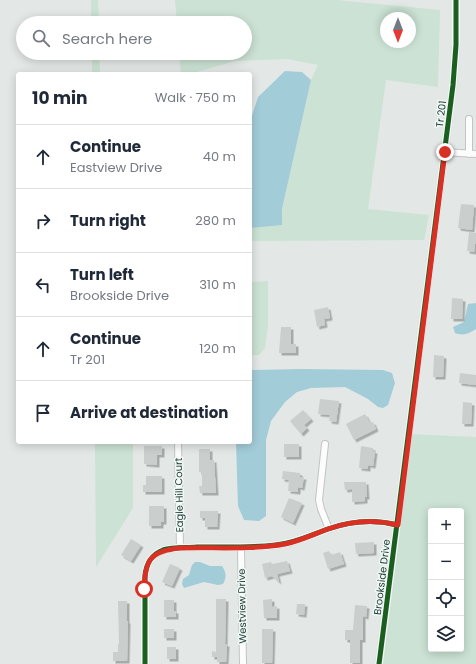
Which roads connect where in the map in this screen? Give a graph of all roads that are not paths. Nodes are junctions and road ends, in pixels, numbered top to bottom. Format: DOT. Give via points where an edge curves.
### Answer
graph roads {
  1 [pos="456,0"];
  2 [pos="469,119"];
  3 [pos="445,152"];
  4 [pos="469,154"];
  5 [pos="476,154"];
  6 [pos="432,254"];
  7 [pos="178,444"];
  8 [pos="325,444"];
  9 [pos="398,525"];
  10 [pos="328,529"];
  11 [pos="241,547"];
  12 [pos="180,548"];
  13 [pos="145,664"];
  14 [pos="243,664"];
  15 [pos="379,664"];
  1 -- 3 [label="street, Tr 201" via="455,63"];
  2 -- 4 [label="street"];
  3 -- 4 [label="street"];
  3 -- 6 [label="street, Tr 201"];
  4 -- 5 [label="street"];
  6 -- 9 [label="street, Brookside Drive"];
  7 -- 12 [label="street, Eagle Hill Court"];
  8 -- 10 [label="street" via="319,500"];
  9 -- 10 [label="street" via="367,521"];
  9 -- 15 [label="street, Brookside Drive"];
  10 -- 11 [label="street" via="286,544"];
  11 -- 12 [label="street"];
  11 -- 14 [label="street, Westview Drive"];
  12 -- 13 [label="street" via="165,550 153,556 148,563 145,576"];
}
